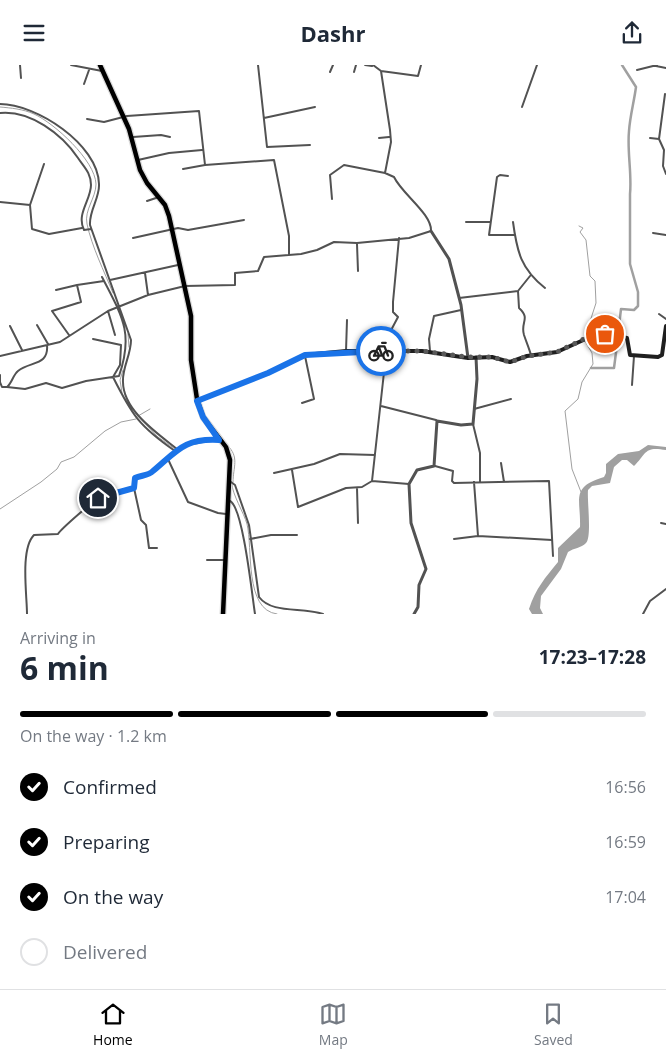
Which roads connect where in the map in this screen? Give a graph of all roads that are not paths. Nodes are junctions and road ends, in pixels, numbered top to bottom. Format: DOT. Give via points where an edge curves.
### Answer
graph roads {
  1 [pos="20,65"];
  2 [pos="71,65"];
  3 [pos="100,65"];
  4 [pos="258,65"];
  5 [pos="333,65"];
  6 [pos="356,65"];
  7 [pos="365,65"];
  8 [pos="373,65"];
  9 [pos="421,65"];
  10 [pos="536,65"];
  11 [pos="655,65"];
  12 [pos="666,68"];
  13 [pos="88,70"];
  14 [pos="637,70"];
  15 [pos="102,71"];
  16 [pos="381,71"];
  17 [pos="330,72"];
  18 [pos="354,72"];
  19 [pos="21,78"];
  20 [pos="84,84"];
  21 [pos="665,94"];
  22 [pos="0,104"];
  23 [pos="316,107"];
  24 [pos="522,107"];
  25 [pos="0,113"];
  26 [pos="665,116"];
  27 [pos="124,117"];
  28 [pos="87,119"];
  29 [pos="264,119"];
  30 [pos="132,137"];
  31 [pos="170,137"];
  32 [pos="389,137"];
  33 [pos="379,138"];
  34 [pos="650,138"];
  35 [pos="660,139"];
  36 [pos="310,145"];
  37 [pos="202,150"];
  38 [pos="138,160"];
  39 [pos="44,164"];
  40 [pos="205,165"];
  41 [pos="183,169"];
  42 [pos="385,173"];
  43 [pos="666,174"];
  44 [pos="508,176"];
  45 [pos="159,197"];
  46 [pos="332,199"];
  47 [pos="147,201"];
  48 [pos="0,202"];
  49 [pos="30,205"];
  50 [pos="244,219"];
  51 [pos="466,222"];
  52 [pos="490,222"];
  53 [pos="512,222"];
  54 [pos="82,228"];
  55 [pos="91,229"];
  56 [pos="171,229"];
  57 [pos="431,231"];
  58 [pos="653,233"];
  59 [pos="515,235"];
  60 [pos="666,235"];
  61 [pos="399,237"];
  62 [pos="133,238"];
  63 [pos="357,243"];
  64 [pos="290,255"];
  65 [pos="179,265"];
  66 [pos="358,271"];
  67 [pos="145,273"];
  68 [pos="530,276"];
  69 [pos="102,277"];
  70 [pos="110,280"];
  71 [pos="104,281"];
  72 [pos="77,285"];
  73 [pos="185,286"];
  74 [pos="544,288"];
  75 [pos="56,290"];
  76 [pos="518,291"];
  77 [pos="148,295"];
  78 [pos="459,298"];
  79 [pos="120,305"];
  80 [pos="117,307"];
  81 [pos="461,310"];
  82 [pos="108,311"];
  83 [pos="659,314"];
  84 [pos="666,319"];
  85 [pos="347,320"];
  86 [pos="10,325"];
  87 [pos="37,325"];
  88 [pos="666,326"];
  89 [pos="69,335"];
  90 [pos="115,335"];
  91 [pos="93,339"];
  92 [pos="48,344"];
  93 [pos="22,350"];
  94 [pos="387,350"];
  95 [pos="346,351"];
  96 [pos="430,353"];
  97 [pos="305,355"];
  98 [pos="531,355"];
  99 [pos="0,356"];
  100 [pos="634,356"];
  101 [pos="468,357"];
  102 [pos="476,357"];
  103 [pos="0,375"];
  104 [pos="113,377"];
  105 [pos="0,382"];
  106 [pos="632,385"];
  107 [pos="7,387"];
  108 [pos="511,399"];
  109 [pos="197,401"];
  110 [pos="302,403"];
  111 [pos="381,406"];
  112 [pos="473,409"];
  113 [pos="437,421"];
  114 [pos="473,424"];
  115 [pos="219,440"];
  116 [pos="176,450"];
  117 [pos="374,455"];
  118 [pos="167,457"];
  119 [pos="501,463"];
  120 [pos="434,466"];
  121 [pos="292,469"];
  122 [pos="274,473"];
  123 [pos="229,481"];
  124 [pos="372,481"];
  125 [pos="474,482"];
  126 [pos="480,482"];
  127 [pos="504,482"];
  128 [pos="409,484"];
  129 [pos="134,488"];
  130 [pos="357,488"];
  131 [pos="227,500"];
  132 [pos="226,514"];
  133 [pos="358,523"];
  134 [pos="661,523"];
  135 [pos="666,524"];
  136 [pos="297,535"];
  137 [pos="478,536"];
  138 [pos="250,539"];
  139 [pos="454,539"];
  140 [pos="552,540"];
  141 [pos="157,548"];
  142 [pos="553,556"];
  143 [pos="207,560"];
  144 [pos="225,560"];
  145 [pos="666,589"];
  146 [pos="268,610"];
  147 [pos="277,613"];
  148 [pos="27,614"];
  149 [pos="223,614"];
  150 [pos="255,614"];
  151 [pos="323,614"];
  152 [pos="415,614"];
  153 [pos="643,614"];
  1 -- 19 [label="street"];
  2 -- 13 [label="street"];
  3 -- 15 [label="main road"];
  4 -- 29 [label="street"];
  5 -- 17 [label="street"];
  6 -- 18 [label="street"];
  7 -- 8 [label="street"];
  8 -- 16 [label="street"];
  9 -- 16 [label="street" via="418,77"];
  10 -- 24 [label="street"];
  11 -- 12 [label="street"];
  11 -- 14 [label="street"];
  13 -- 15 [label="street"];
  13 -- 20 [label="street"];
  15 -- 27 [label="main road"];
  16 -- 32 [label="street"];
  21 -- 26 [label="street"];
  22 -- 55 [label="street" via="37,112 88,154 100,185 90,219"];
  23 -- 29 [label="street"];
  25 -- 54 [label="street" via="13,113 36,121 68,145 87,169 91,186 82,212"];
  26 -- 35 [label="street"];
  27 -- 28 [label="street" via="104,122"];
  27 -- 30 [label="main road"];
  27 -- 37 [label="street" via="199,111"];
  29 -- 36 [label="street" via="267,147"];
  30 -- 31 [label="street"];
  30 -- 38 [label="main road"];
  32 -- 33 [label="street"];
  32 -- 42 [label="street" via="391,142"];
  34 -- 35 [label="street"];
  35 -- 43 [label="street"];
  37 -- 38 [label="street"];
  37 -- 40 [label="street"];
  38 -- 45 [label="main road" via="147,183"];
  39 -- 49 [label="street"];
  40 -- 41 [label="street"];
  40 -- 64 [label="street" via="274,159 290,236"];
  42 -- 46 [label="street" via="344,165 330,175"];
  42 -- 57 [label="street" via="394,177 428,219"];
  44 -- 52 [label="street" via="497,177"];
  45 -- 47 [label="street"];
  45 -- 56 [label="main road" via="165,205"];
  48 -- 49 [label="street"];
  49 -- 54 [label="street" via="30,225 36,232 49,234"];
  50 -- 56 [label="street"];
  51 -- 52 [label="street"];
  52 -- 59 [label="street" via="489,236"];
  53 -- 59 [label="street"];
  54 -- 55 [label="street"];
  55 -- 70 [label="street"];
  56 -- 62 [label="street"];
  56 -- 65 [label="main road"];
  57 -- 61 [label="street" via="409,238"];
  57 -- 78 [label="street" via="449,259"];
  58 -- 60 [label="street"];
  59 -- 68 [label="street" via="523,265"];
  61 -- 63 [label="street"];
  61 -- 94 [label="street" via="393,301 393,312 398,317 388,336"];
  63 -- 64 [label="street" via="334,242 301,255"];
  63 -- 66 [label="street"];
  64 -- 73 [label="street" via="264,257 258,271 234,273 235,285"];
  65 -- 67 [label="street"];
  65 -- 73 [label="main road"];
  67 -- 70 [label="street"];
  67 -- 77 [label="street"];
  68 -- 74 [label="street"];
  68 -- 76 [label="street"];
  69 -- 71 [label="street"];
  70 -- 79 [label="street"];
  71 -- 72 [label="street"];
  71 -- 80 [label="street"];
  72 -- 75 [label="street"];
  72 -- 89 [label="street" via="81,303 52,311"];
  73 -- 77 [label="street"];
  73 -- 109 [label="main road" via="191,327 190,360"];
  76 -- 78 [label="street"];
  76 -- 98 [label="street" via="518,308 525,319 523,334"];
  77 -- 79 [label="street"];
  78 -- 81 [label="street"];
  79 -- 80 [label="street"];
  79 -- 116 [label="street" via="131,340 122,380 126,398"];
  80 -- 82 [label="street"];
  80 -- 104 [label="street" via="127,335 127,349 119,376"];
  81 -- 96 [label="street" via="434,316"];
  81 -- 101 [label="street"];
  82 -- 89 [label="street"];
  82 -- 90 [label="street"];
  83 -- 84 [label="street"];
  85 -- 95 [label="street"];
  86 -- 93 [label="street"];
  87 -- 92 [label="street"];
  88 -- 100 [label="main road" via="660,357"];
  89 -- 92 [label="street" via="60,342"];
  91 -- 104 [label="street" via="121,345 120,365"];
  92 -- 93 [label="street"];
  92 -- 107 [label="street" via="44,360 19,370"];
  93 -- 99 [label="street"];
  94 -- 95 [label="main road"];
  94 -- 96 [label="main road"];
  94 -- 111 [label="street"];
  95 -- 97 [label="main road"];
  96 -- 101 [label="main road"];
  97 -- 109 [label="main road"];
  97 -- 110 [label="street" via="314,399"];
  98 -- 100 [label="main road" via="557,352 585,339 608,334 626,336 628,354"];
  98 -- 102 [label="main road" via="510,362"];
  100 -- 106 [label="street"];
  101 -- 102 [label="main road"];
  102 -- 112 [label="street"];
  103 -- 105 [label="street"];
  104 -- 107 [label="street" via="62,388 46,383 25,389"];
  104 -- 116 [label="street" via="132,414 159,440"];
  105 -- 107 [label="street" via="2,387"];
  108 -- 112 [label="street"];
  109 -- 115 [label="main road" via="203,417"];
  111 -- 113 [label="street"];
  111 -- 117 [label="street"];
  112 -- 114 [label="street"];
  113 -- 114 [label="street"];
  113 -- 120 [label="street"];
  114 -- 126 [label="street" via="480,453"];
  115 -- 116 [label="street" via="193,443"];
  115 -- 123 [label="main road" via="229,454"];
  116 -- 118 [label="street"];
  117 -- 121 [label="street" via="340,454"];
  117 -- 124 [label="street"];
  118 -- 129 [label="street" via="152,472 135,478"];
  118 -- 132 [label="street" via="188,502"];
  119 -- 127 [label="street"];
  120 -- 125 [label="street" via="452,471 454,483"];
  120 -- 128 [label="street" via="417,470"];
  121 -- 122 [label="street"];
  121 -- 130 [label="street" via="298,507 346,488"];
  123 -- 131 [label="main road"];
  123 -- 138 [label="street" via="235,485 250,525"];
  124 -- 128 [label="street"];
  124 -- 130 [label="street"];
  125 -- 126 [label="street"];
  125 -- 137 [label="street"];
  126 -- 127 [label="street"];
  127 -- 140 [label="street" via="549,481"];
  128 -- 152 [label="street" via="410,523 426,569 419,585"];
  129 -- 141 [label="street" via="141,520 146,525 149,548"];
  129 -- 148 [label="street" via="91,502 58,533 31,538 26,570"];
  130 -- 133 [label="street"];
  131 -- 132 [label="main road"];
  131 -- 150 [label="street" via="236,505 242,527"];
  132 -- 144 [label="main road"];
  134 -- 135 [label="street"];
  136 -- 138 [label="street"];
  137 -- 139 [label="street"];
  137 -- 140 [label="street"];
  138 -- 146 [label="street" via="259,597"];
  140 -- 142 [label="street"];
  143 -- 144 [label="street"];
  144 -- 149 [label="main road"];
  145 -- 153 [label="street" via="650,601"];
  147 -- 151 [label="street"];
}
